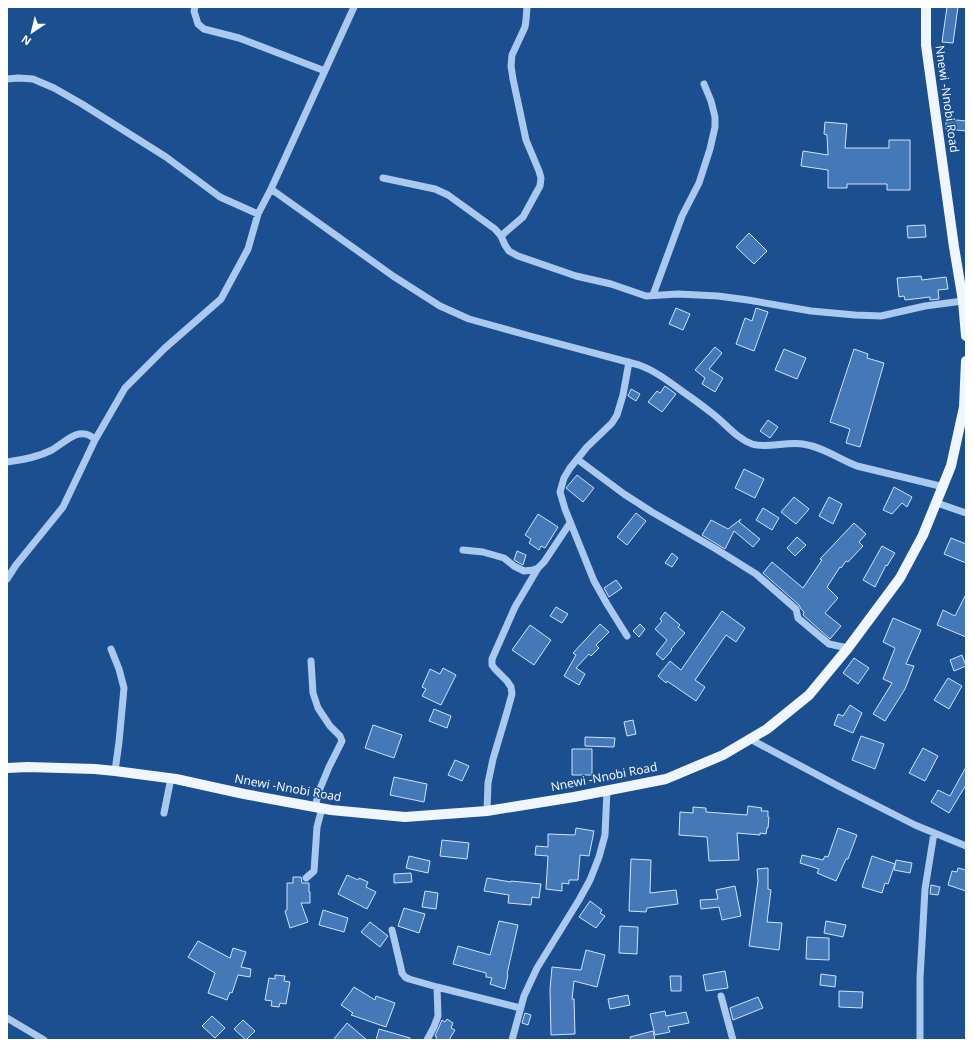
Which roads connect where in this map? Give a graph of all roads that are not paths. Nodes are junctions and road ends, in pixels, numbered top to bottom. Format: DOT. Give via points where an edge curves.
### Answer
graph roads {
  1 [pos="195,7"];
  2 [pos="354,7"];
  3 [pos="527,7"];
  4 [pos="926,7"];
  5 [pos="325,71"];
  6 [pos="7,79"];
  7 [pos="704,84"];
  8 [pos="383,178"];
  9 [pos="271,189"];
  10 [pos="258,214"];
  11 [pos="501,236"];
  12 [pos="653,295"];
  13 [pos="963,301"];
  14 [pos="966,336"];
  15 [pos="966,361"];
  16 [pos="629,362"];
  17 [pos="95,440"];
  18 [pos="577,459"];
  19 [pos="7,462"];
  20 [pos="944,487"];
  21 [pos="936,503"];
  22 [pos="966,513"];
  23 [pos="570,523"];
  24 [pos="463,550"];
  25 [pos="538,568"];
  26 [pos="7,579"];
  27 [pos="627,636"];
  28 [pos="848,648"];
  29 [pos="111,649"];
  30 [pos="311,660"];
  31 [pos="750,739"];
  32 [pos="7,768"];
  33 [pos="115,771"];
  34 [pos="171,778"];
  35 [pos="607,790"];
  36 [pos="318,807"];
  37 [pos="487,811"];
  38 [pos="164,813"];
  39 [pos="934,833"];
  40 [pos="966,846"];
  41 [pos="306,878"];
  42 [pos="392,930"];
  43 [pos="437,987"];
  44 [pos="721,996"];
  45 [pos="520,1008"];
  46 [pos="7,1018"];
  47 [pos="44,1040"];
  48 [pos="427,1040"];
  49 [pos="512,1040"];
  50 [pos="733,1040"];
  51 [pos="920,1040"];
  1 -- 5 [label="street" via="198,24 204,29 240,38"];
  2 -- 5 [label="street"];
  3 -- 11 [label="street" via="525,27 512,55 511,66 526,140 541,178 540,186 523,217"];
  4 -- 13 [label="main road, Nnewi -Nnobi Road" via="926,45"];
  5 -- 9 [label="street"];
  6 -- 10 [label="street" via="34,79 54,88 166,157 220,197"];
  7 -- 12 [label="street" via="715,117 710,149 699,183 680,221"];
  8 -- 11 [label="street" via="435,189 448,195"];
  9 -- 10 [label="street"];
  9 -- 16 [label="street" via="393,276 440,306 469,319"];
  10 -- 17 [label="street" via="248,249 221,299 124,388"];
  11 -- 12 [label="street" via="509,251 518,256 576,276 646,296"];
  12 -- 13 [label="street" via="718,296 811,311 875,316"];
  13 -- 14 [label="main road, Nnewi -Nnobi Road"];
  15 -- 20 [label="main road, Nnewi -Nnobi Road" via="964,406 952,466"];
  16 -- 18 [label="street" via="617,415"];
  16 -- 20 [label="street" via="649,369 677,387 752,444 802,443 817,447 857,466"];
  17 -- 19 [label="street" via="92,436 78,434 39,456"];
  17 -- 26 [label="street" via="63,506"];
  18 -- 23 [label="street" via="564,478 560,492"];
  18 -- 28 [label="street" via="652,512 756,574 796,609 798,618 829,644"];
  20 -- 21 [label="main road, Nnewi -Nnobi Road"];
  21 -- 22 [label="street"];
  21 -- 28 [label="main road, Nnewi -Nnobi Road" via="923,535 900,578"];
  23 -- 25 [label="street"];
  23 -- 27 [label="street" via="594,581"];
  24 -- 25 [label="street" via="504,558 524,571"];
  25 -- 37 [label="street" via="515,607 492,659 492,665 507,681 512,694 488,782"];
  28 -- 31 [label="main road, Nnewi -Nnobi Road" via="809,695 767,729"];
  29 -- 33 [label="street" via="124,688"];
  30 -- 36 [label="street" via="313,693 318,708 342,741 319,791"];
  31 -- 35 [label="main road, Nnewi -Nnobi Road" via="723,755 666,779"];
  31 -- 39 [label="street"];
  32 -- 33 [label="main road, Nnewi -Nnobi Road"];
  33 -- 34 [label="main road, Nnewi -Nnobi Road"];
  34 -- 36 [label="main road, Nnewi -Nnobi Road"];
  34 -- 38 [label="street"];
  35 -- 37 [label="main road, Nnewi -Nnobi Road"];
  35 -- 45 [label="street" via="605,835 599,857 586,887 537,968"];
  36 -- 37 [label="main road, Nnewi -Nnobi Road" via="405,817"];
  36 -- 41 [label="street" via="314,872"];
  39 -- 40 [label="street"];
  39 -- 51 [label="street" via="924,888"];
  42 -- 43 [label="street" via="402,974 409,979"];
  43 -- 45 [label="street"];
  43 -- 48 [label="street" via="438,1016"];
  44 -- 50 [label="street"];
  45 -- 49 [label="street"];
  46 -- 47 [label="street"];
}
